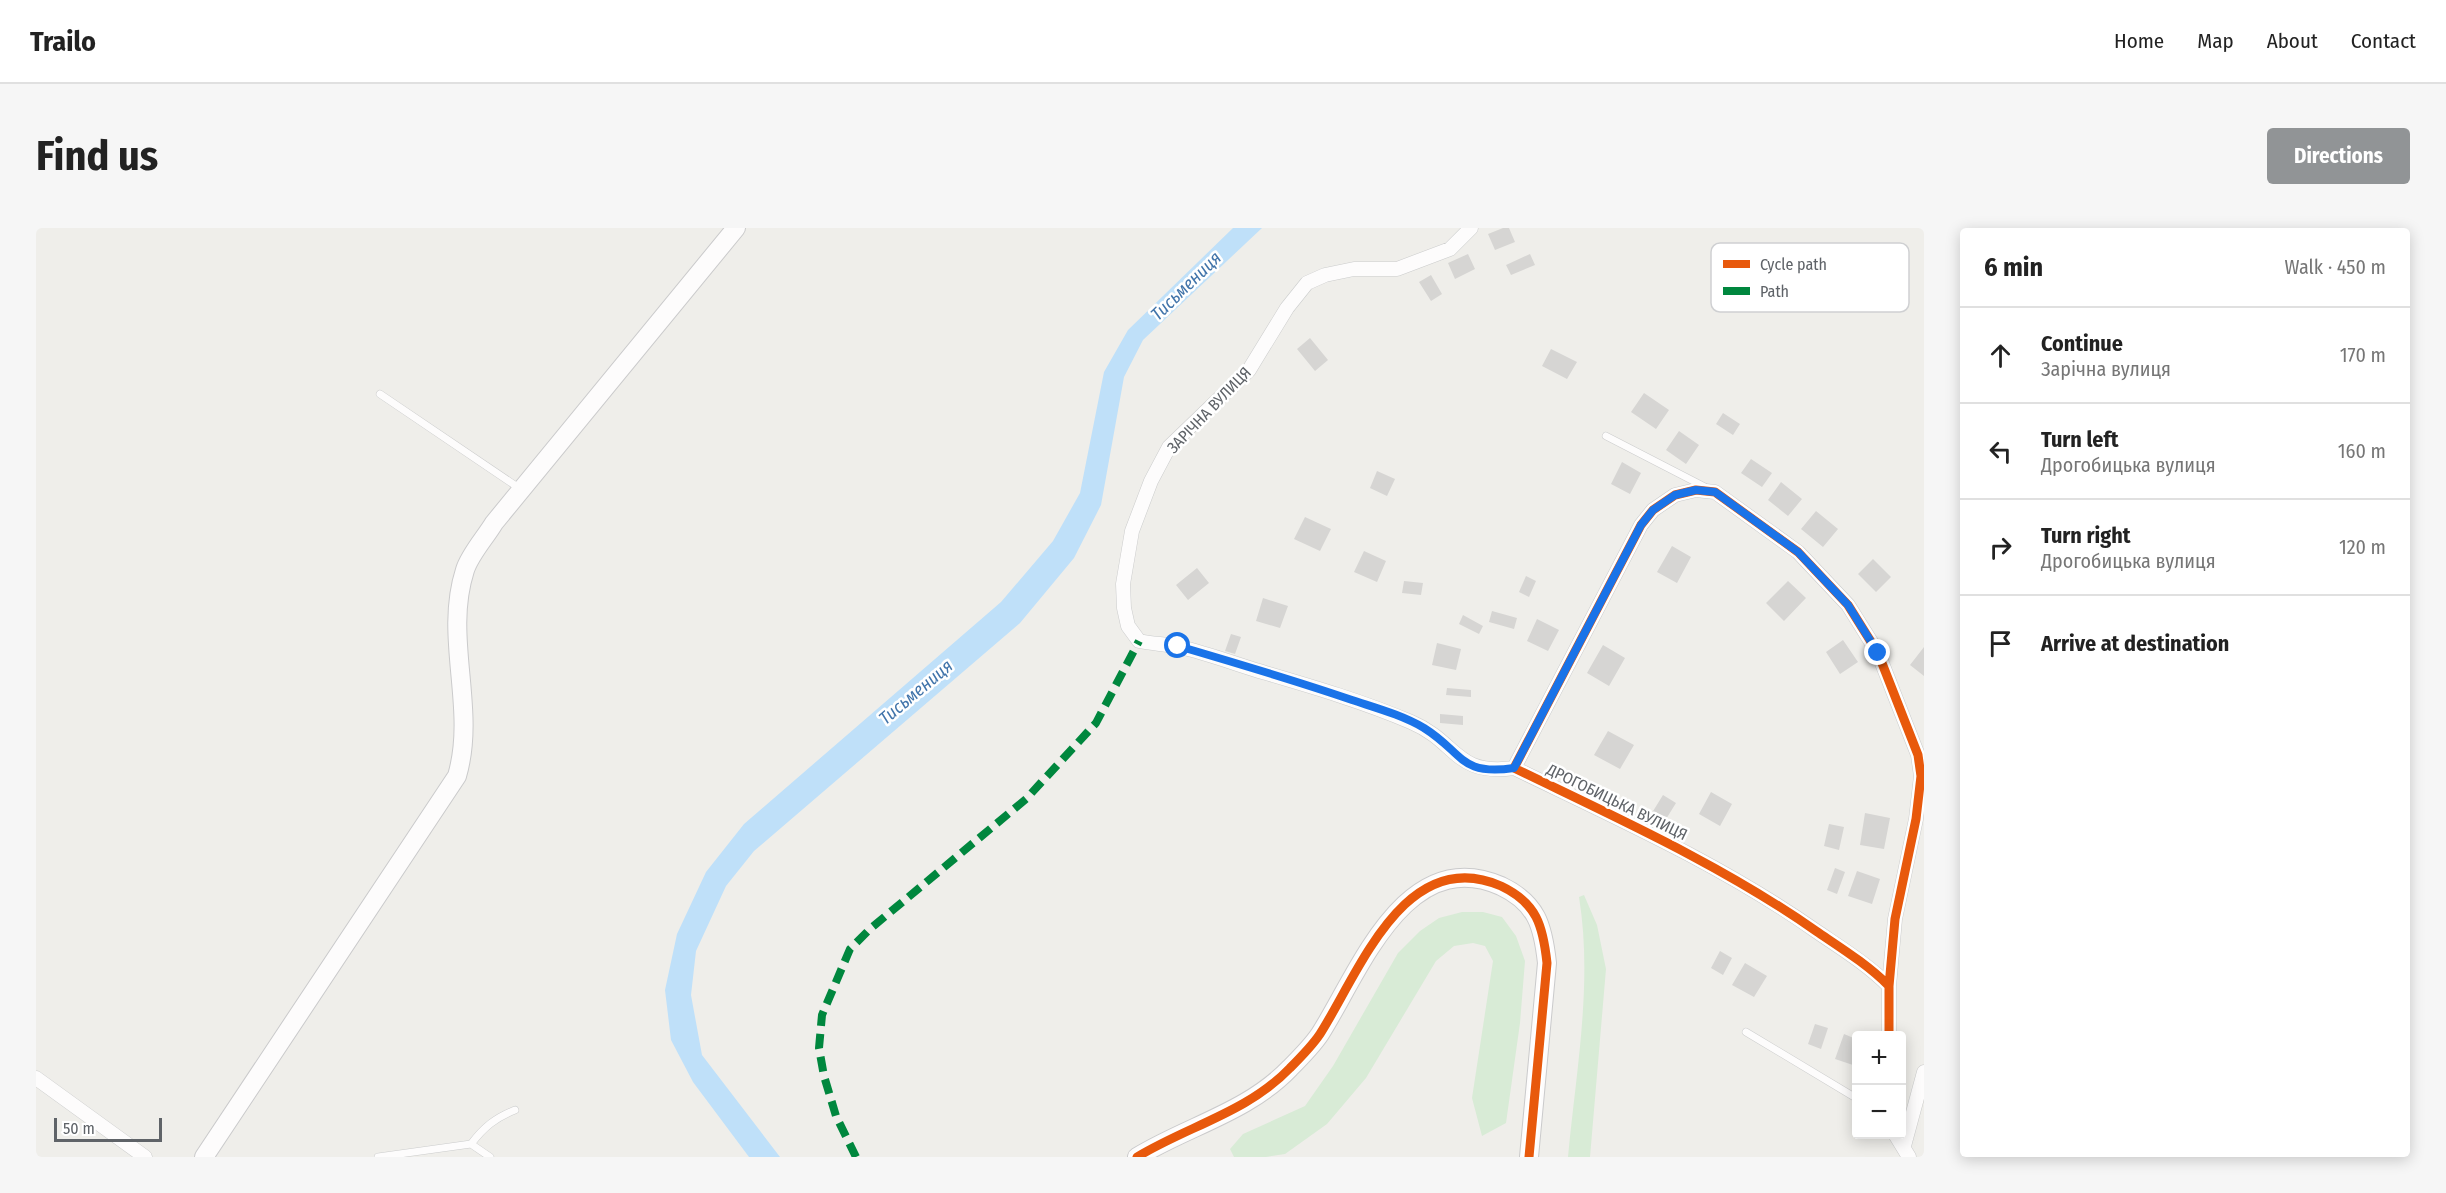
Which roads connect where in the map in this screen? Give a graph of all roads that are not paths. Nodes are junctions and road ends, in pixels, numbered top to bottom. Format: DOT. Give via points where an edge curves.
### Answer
graph roads {
  1 [pos="736,228"];
  2 [pos="1471,228"];
  3 [pos="380,394"];
  4 [pos="1606,436"];
  5 [pos="521,490"];
  6 [pos="1715,492"];
  7 [pos="1514,768"];
  8 [pos="1923,777"];
  9 [pos="1889,986"];
  10 [pos="1889,1031"];
  11 [pos="1746,1032"];
  12 [pos="1924,1072"];
  13 [pos="36,1078"];
  14 [pos="1852,1095"];
  15 [pos="515,1110"];
  16 [pos="1898,1139"];
  17 [pos="471,1144"];
  18 [pos="1906,1152"];
  19 [pos="488,1156"];
  20 [pos="145,1157"];
  21 [pos="204,1157"];
  22 [pos="378,1157"];
  23 [pos="1137,1157"];
  24 [pos="1529,1157"];
  1 -- 5 [label="street"];
  2 -- 7 [label="street, ЗАРІЧНА ВУЛИЦЯ" via="1450,249 1397,269 1354,269 1307,283 1249,370 1169,447 1132,531 1123,584 1124,608 1128,626 1139,641 1178,646 1295,680 1421,727 1443,741 1460,760 1479,769"];
  3 -- 5 [label="lane"];
  4 -- 6 [label="lane"];
  5 -- 21 [label="street" via="466,567 459,592 456,623 465,713 458,776"];
  6 -- 7 [label="street" via="1696,490 1675,495 1653,510 1641,525"];
  6 -- 8 [label="street" via="1798,552 1848,605 1878,653"];
  7 -- 9 [label="street, ДРОГОБИЦЬКА ВУЛИЦЯ" via="1681,849 1778,905 1873,970"];
  8 -- 9 [label="street" via="1895,919"];
  9 -- 10 [label="street"];
  11 -- 14 [label="lane"];
  12 -- 18 [label="street"];
  13 -- 20 [label="street"];
  15 -- 17 [label="lane" via="496,1118"];
  16 -- 18 [label="street"];
  17 -- 19 [label="lane"];
  17 -- 22 [label="lane"];
  23 -- 24 [label="street" via="1231,1112 1268,1088 1319,1036 1382,929 1401,907 1437,884 1462,879 1486,880 1517,894 1534,912 1544,933 1546,963"];
}
